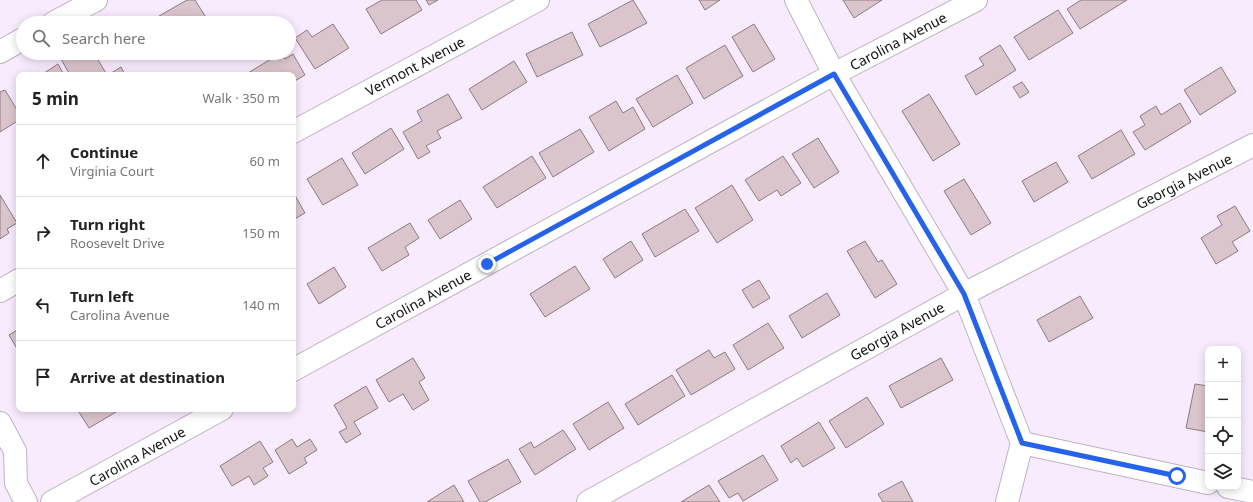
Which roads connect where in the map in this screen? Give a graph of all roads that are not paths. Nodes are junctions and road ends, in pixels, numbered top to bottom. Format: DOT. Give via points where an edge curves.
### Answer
graph roads {
  1 [pos="96,0"];
  2 [pos="538,0"];
  3 [pos="796,0"];
  4 [pos="976,0"];
  5 [pos="67,16"];
  6 [pos="16,43"];
  7 [pos="0,52"];
  8 [pos="834,74"];
  9 [pos="296,130"];
  10 [pos="1253,146"];
  11 [pos="16,282"];
  12 [pos="0,290"];
  13 [pos="964,294"];
  14 [pos="296,368"];
  15 [pos="217,412"];
  16 [pos="0,423"];
  17 [pos="1022,443"];
  18 [pos="1205,482"];
  19 [pos="1241,490"];
  20 [pos="14,492"];
  21 [pos="1253,492"];
  22 [pos="52,502"];
  23 [pos="588,502"];
  24 [pos="1007,502"];
  1 -- 5 [label="street"];
  2 -- 9 [label="street, Vermont Avenue"];
  3 -- 8 [label="street"];
  4 -- 8 [label="street, Carolina Avenue"];
  6 -- 7 [label="street"];
  8 -- 13 [label="street"];
  8 -- 14 [label="street, Carolina Avenue"];
  10 -- 13 [label="street, Georgia Avenue"];
  11 -- 12 [label="street"];
  13 -- 17 [label="street"];
  13 -- 23 [label="street, Georgia Avenue"];
  15 -- 22 [label="street, Carolina Avenue"];
  16 -- 20 [label="street" via="15,451"];
  17 -- 18 [label="street"];
  17 -- 24 [label="street"];
  19 -- 21 [label="street"];
}
